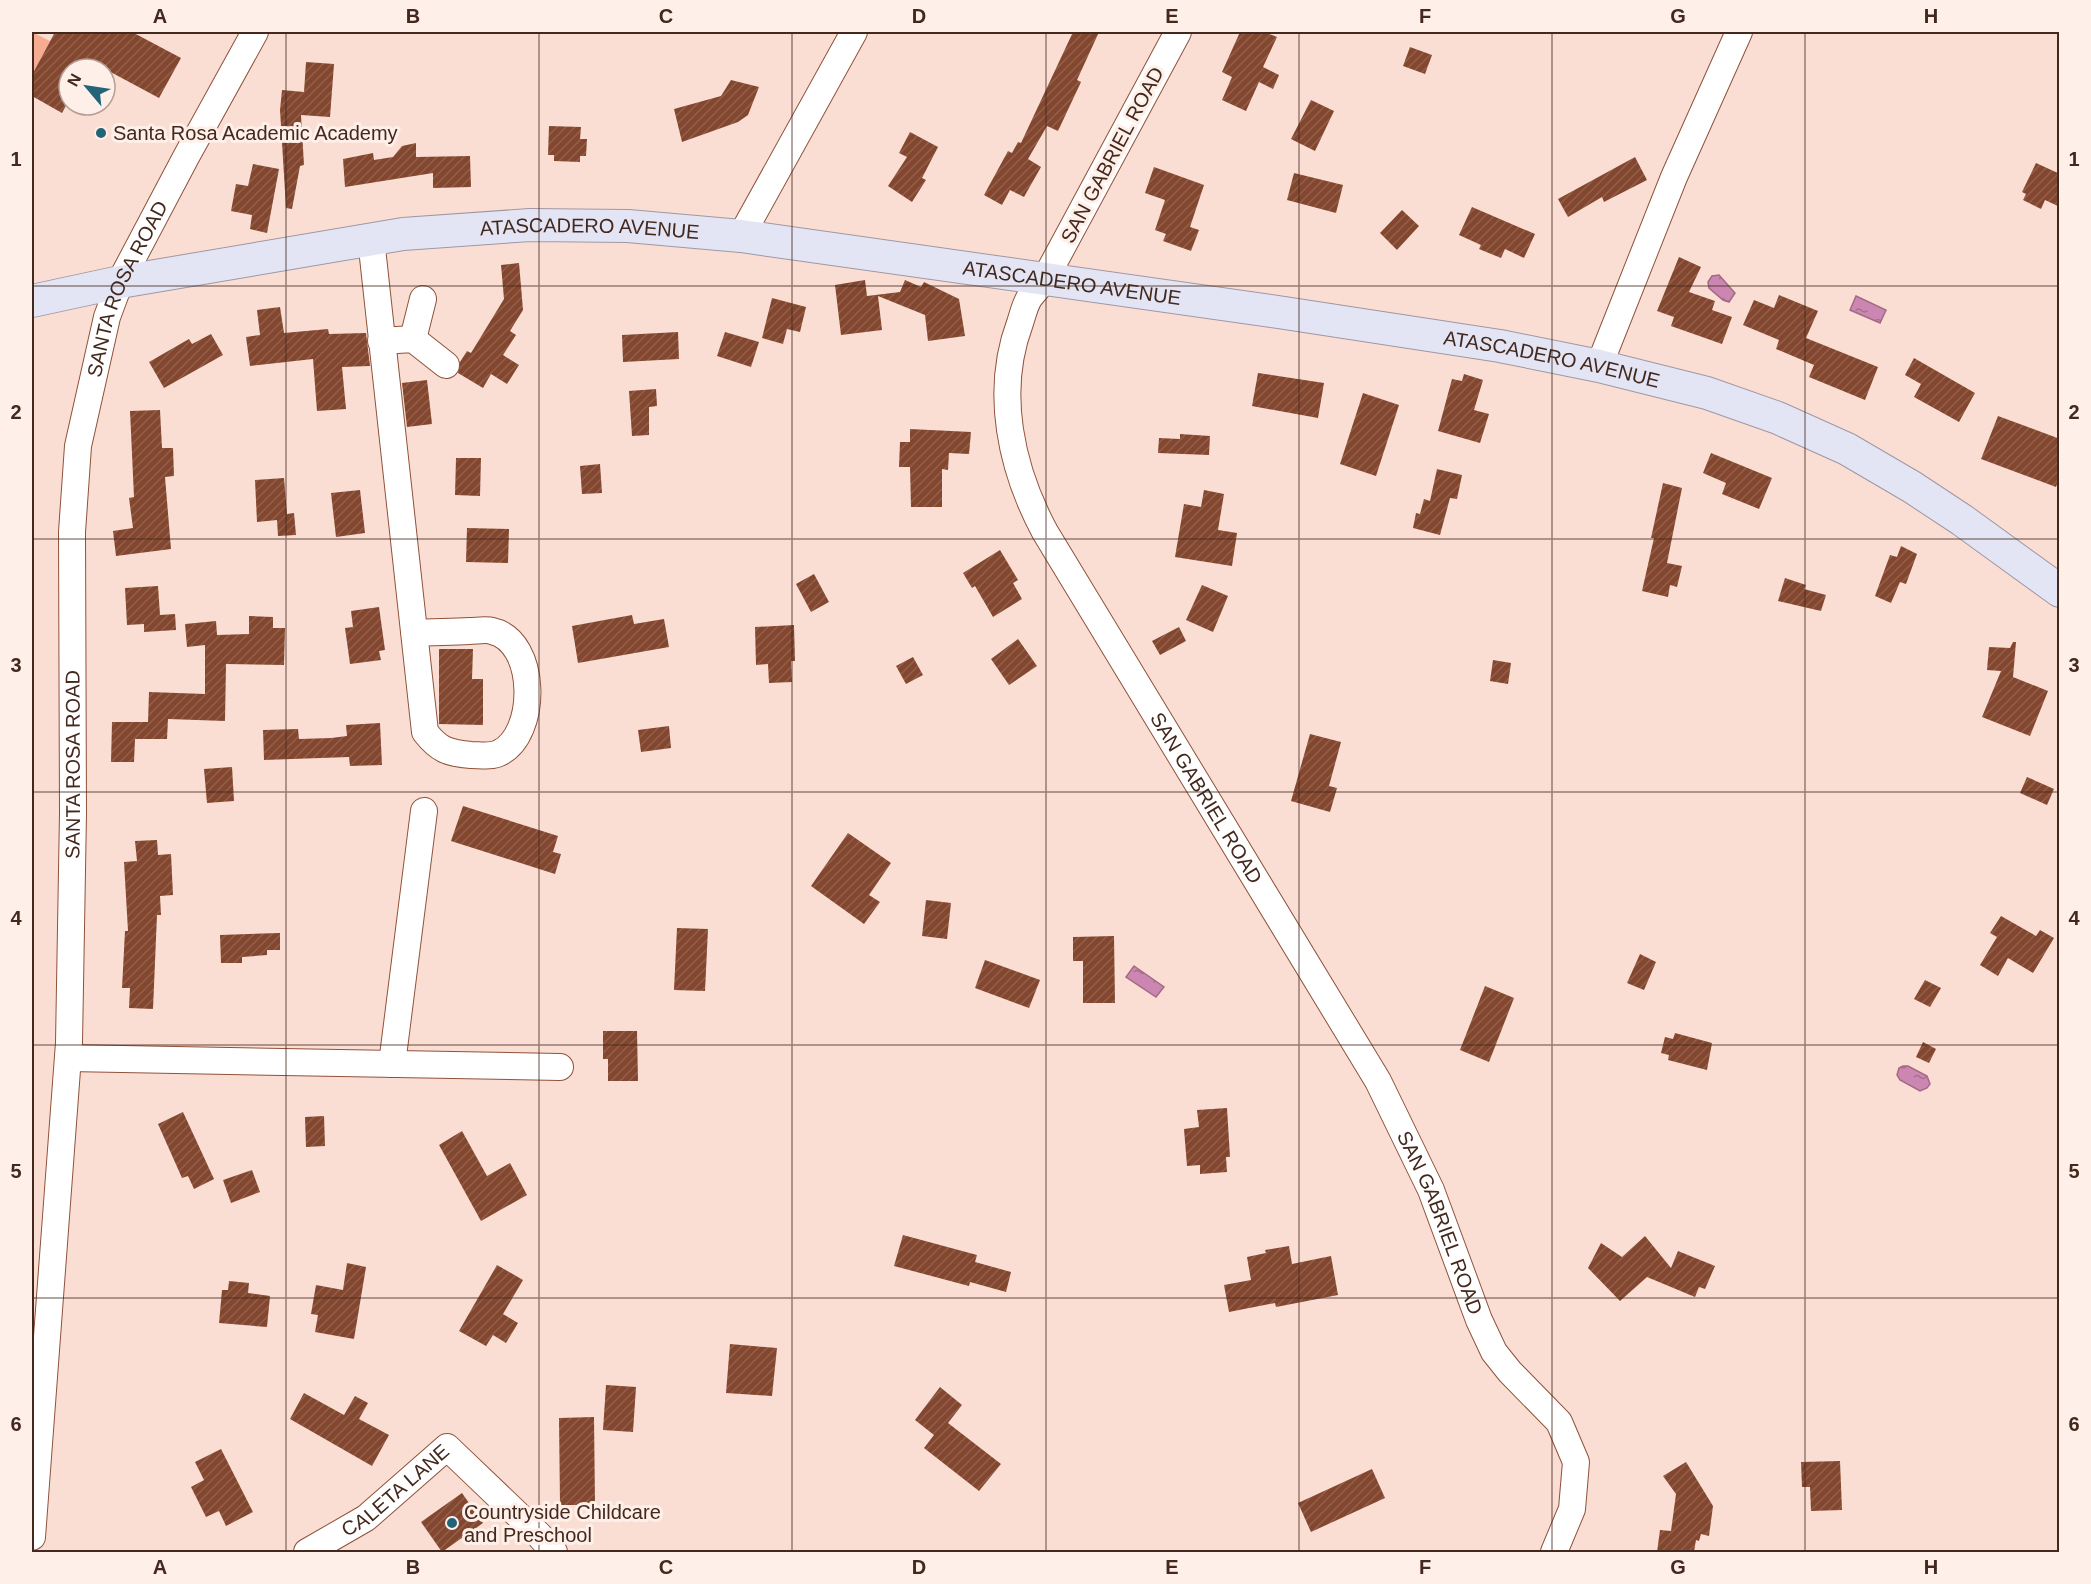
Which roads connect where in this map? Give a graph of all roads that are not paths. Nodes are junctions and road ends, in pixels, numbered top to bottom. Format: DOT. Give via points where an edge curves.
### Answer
graph roads {
  1 [pos="255,32"];
  2 [pos="854,32"];
  3 [pos="1178,32"];
  4 [pos="1739,32"];
  5 [pos="741,236"];
  6 [pos="370,239"];
  7 [pos="1045,279"];
  8 [pos="120,282"];
  9 [pos="423,299"];
  10 [pos="32,301"];
  11 [pos="413,339"];
  12 [pos="381,341"];
  13 [pos="446,365"];
  14 [pos="1599,366"];
  15 [pos="2060,591"];
  16 [pos="414,633"];
  17 [pos="424,811"];
  18 [pos="68,1058"];
  19 [pos="392,1064"];
  20 [pos="560,1067"];
  21 [pos="43,1226"];
  22 [pos="32,1520"];
  23 [pos="307,1552"];
  24 [pos="554,1552"];
  25 [pos="1554,1552"];
  1 -- 8 [label="street, SANTA ROSA ROAD"];
  2 -- 5 [label="street"];
  3 -- 7 [label="street, SAN GABRIEL ROAD"];
  4 -- 14 [label="street" via="1674,177"];
  5 -- 6 [label="main road, ATASCADERO AVENUE" via="628,226 515,225"];
  5 -- 7 [label="main road, ATASCADERO AVENUE"];
  6 -- 8 [label="main road, ATASCADERO AVENUE"];
  6 -- 12 [label="street"];
  7 -- 14 [label="main road, ATASCADERO AVENUE" via="1500,346"];
  7 -- 25 [label="street, SAN GABRIEL ROAD" via="1029,299 1015,336 1008,380 1011,437 1025,491 1046,532 1378,1081 1431,1190 1494,1352 1559,1422 1576,1462 1572,1509"];
  8 -- 10 [label="main road, ATASCADERO AVENUE"];
  8 -- 18 [label="street, SANTA ROSA ROAD" via="107,317 87,401 78,446 74,500 74,813"];
  9 -- 11 [label="street"];
  11 -- 12 [label="street"];
  11 -- 13 [label="street"];
  12 -- 16 [label="street"];
  14 -- 15 [label="main road, ATASCADERO AVENUE" via="1707,393 1778,418 1847,449 1962,520"];
  16 -- 16 [label="street" via="492,630 507,638 517,650 527,684 525,714 513,743 485,756 436,746 425,732"];
  17 -- 19 [label="street"];
  18 -- 19 [label="street"];
  18 -- 21 [label="street, SANTA ROSA ROAD"];
  19 -- 20 [label="street"];
  21 -- 22 [label="street, SANTA ROSA ROAD"];
  23 -- 24 [label="street, CALETA LANE" via="366,1518 447,1447"];
}
